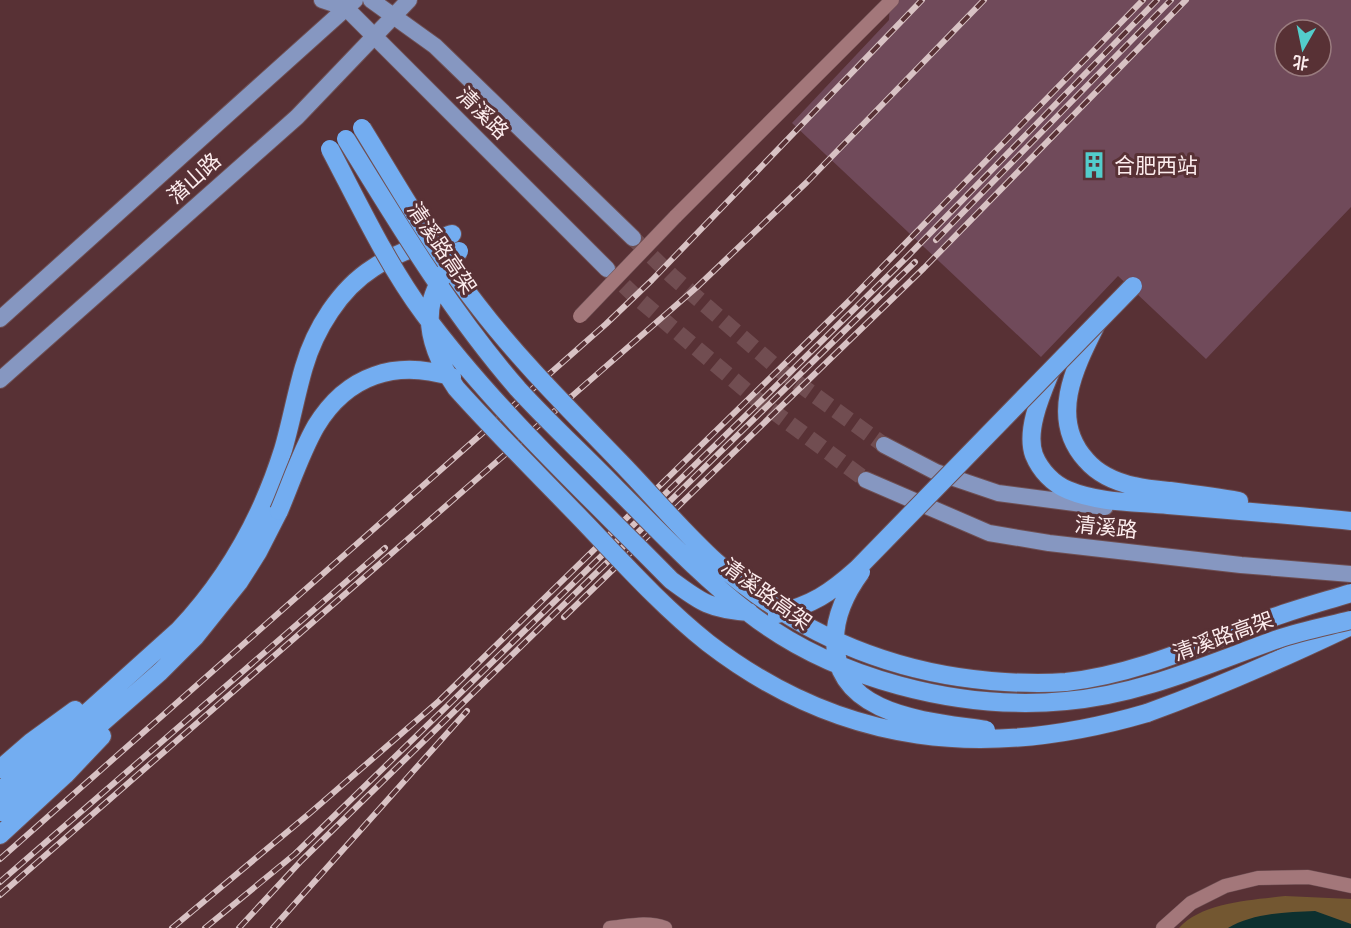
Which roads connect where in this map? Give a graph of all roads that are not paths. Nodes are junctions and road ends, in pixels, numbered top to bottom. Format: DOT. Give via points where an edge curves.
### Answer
graph roads {
  1 [pos="322,0"];
  2 [pos="370,0"];
  3 [pos="409,0"];
  4 [pos="892,0"];
  5 [pos="350,4"];
  6 [pos="393,16"];
  7 [pos="374,37"];
  8 [pos="362,128"];
  9 [pos="346,139"];
  10 [pos="330,149"];
  11 [pos="452,234"];
  12 [pos="633,238"];
  13 [pos="459,251"];
  14 [pos="607,269"];
  15 [pos="580,316"];
  16 [pos="0,319"];
  17 [pos="1098,322"];
  18 [pos="1051,370"];
  19 [pos="0,380"];
  20 [pos="502,408"];
  21 [pos="884,445"];
  22 [pos="866,480"];
  23 [pos="1320,518"];
  24 [pos="1351,521"];
  25 [pos="1351,529"];
  26 [pos="1351,574"];
  27 [pos="1351,593"];
  28 [pos="1351,620"];
  29 [pos="1351,626"];
  30 [pos="144,660"];
  31 [pos="160,672"];
  32 [pos="1052,735"];
  33 [pos="0,769"];
  34 [pos="0,791"];
  35 [pos="0,812"];
  36 [pos="0,835"];
  37 [pos="1351,886"];
  38 [pos="610,928"];
  39 [pos="665,928"];
  40 [pos="1163,928"];
  1 -- 5 [label="main road, 清溪路"];
  2 -- 6 [label="main road, 清溪路"];
  3 -- 6 [label="main road, 潜山路"];
  4 -- 15 [label="street, bridge"];
  5 -- 7 [label="main road, 清溪路"];
  5 -- 16 [label="main road, 潜山路"];
  6 -- 7 [label="main road, 潜山路"];
  6 -- 12 [label="main road, 清溪路" via="435,46"];
  7 -- 14 [label="main road, 清溪路"];
  7 -- 19 [label="main road, 潜山路" via="297,117"];
  8 -- 27 [label="highway, 清溪路高架, bridge" via="438,251 478,307 535,373 715,561 761,598 844,645 878,659 957,678 1023,684 1066,682 1166,659 1275,616"];
  9 -- 28 [label="highway, 清溪路高架, bridge" via="421,261 519,389 702,575 752,616 836,664 912,689 956,698 1066,702 1121,693 1282,638"];
  10 -- 20 [label="highway, bridge" via="422,312"];
  11 -- 30 [label="highway, bridge" via="404,251 372,268 335,305 312,344 283,451 243,544 203,604"];
  13 -- 32 [label="highway, bridge" via="432,300 430,322 442,366 456,388 654,594 708,642 750,671 812,705 884,729 934,738"];
  17 -- 18 [label="highway, bridge" via="1133,286"];
  17 -- 23 [label="highway, bridge" via="1073,376 1067,407 1070,438 1089,464 1118,482 1136,487 1212,496"];
  17 -- 32 [label="highway, bridge" via="882,543 855,579 835,630 838,666 849,684 864,699 884,709 936,722"];
  18 -- 20 [label="highway, bridge" via="857,569 832,591 809,604 777,614 726,610 693,597 671,580"];
  18 -- 23 [label="highway" via="1037,405 1032,434 1034,453 1053,481 1066,490 1134,502"];
  20 -- 31 [label="highway, bridge" via="453,378 410,369 375,375 339,397 316,427 279,511 239,582 195,637"];
  21 -- 25 [label="main road, 清溪路" via="936,471 998,493 1113,508"];
  22 -- 26 [label="main road, 清溪路" via="989,533 1049,543"];
  23 -- 24 [label="highway"];
  29 -- 32 [label="highway, bridge" via="1217,687 1147,713"];
  30 -- 33 [label="highway"];
  30 -- 34 [label="highway"];
  31 -- 35 [label="highway"];
  31 -- 36 [label="highway" via="65,775"];
  37 -- 40 [label="street" via="1308,877 1258,878 1225,886 1191,903"];
  38 -- 39 [label="street" via="642,924"];
}
